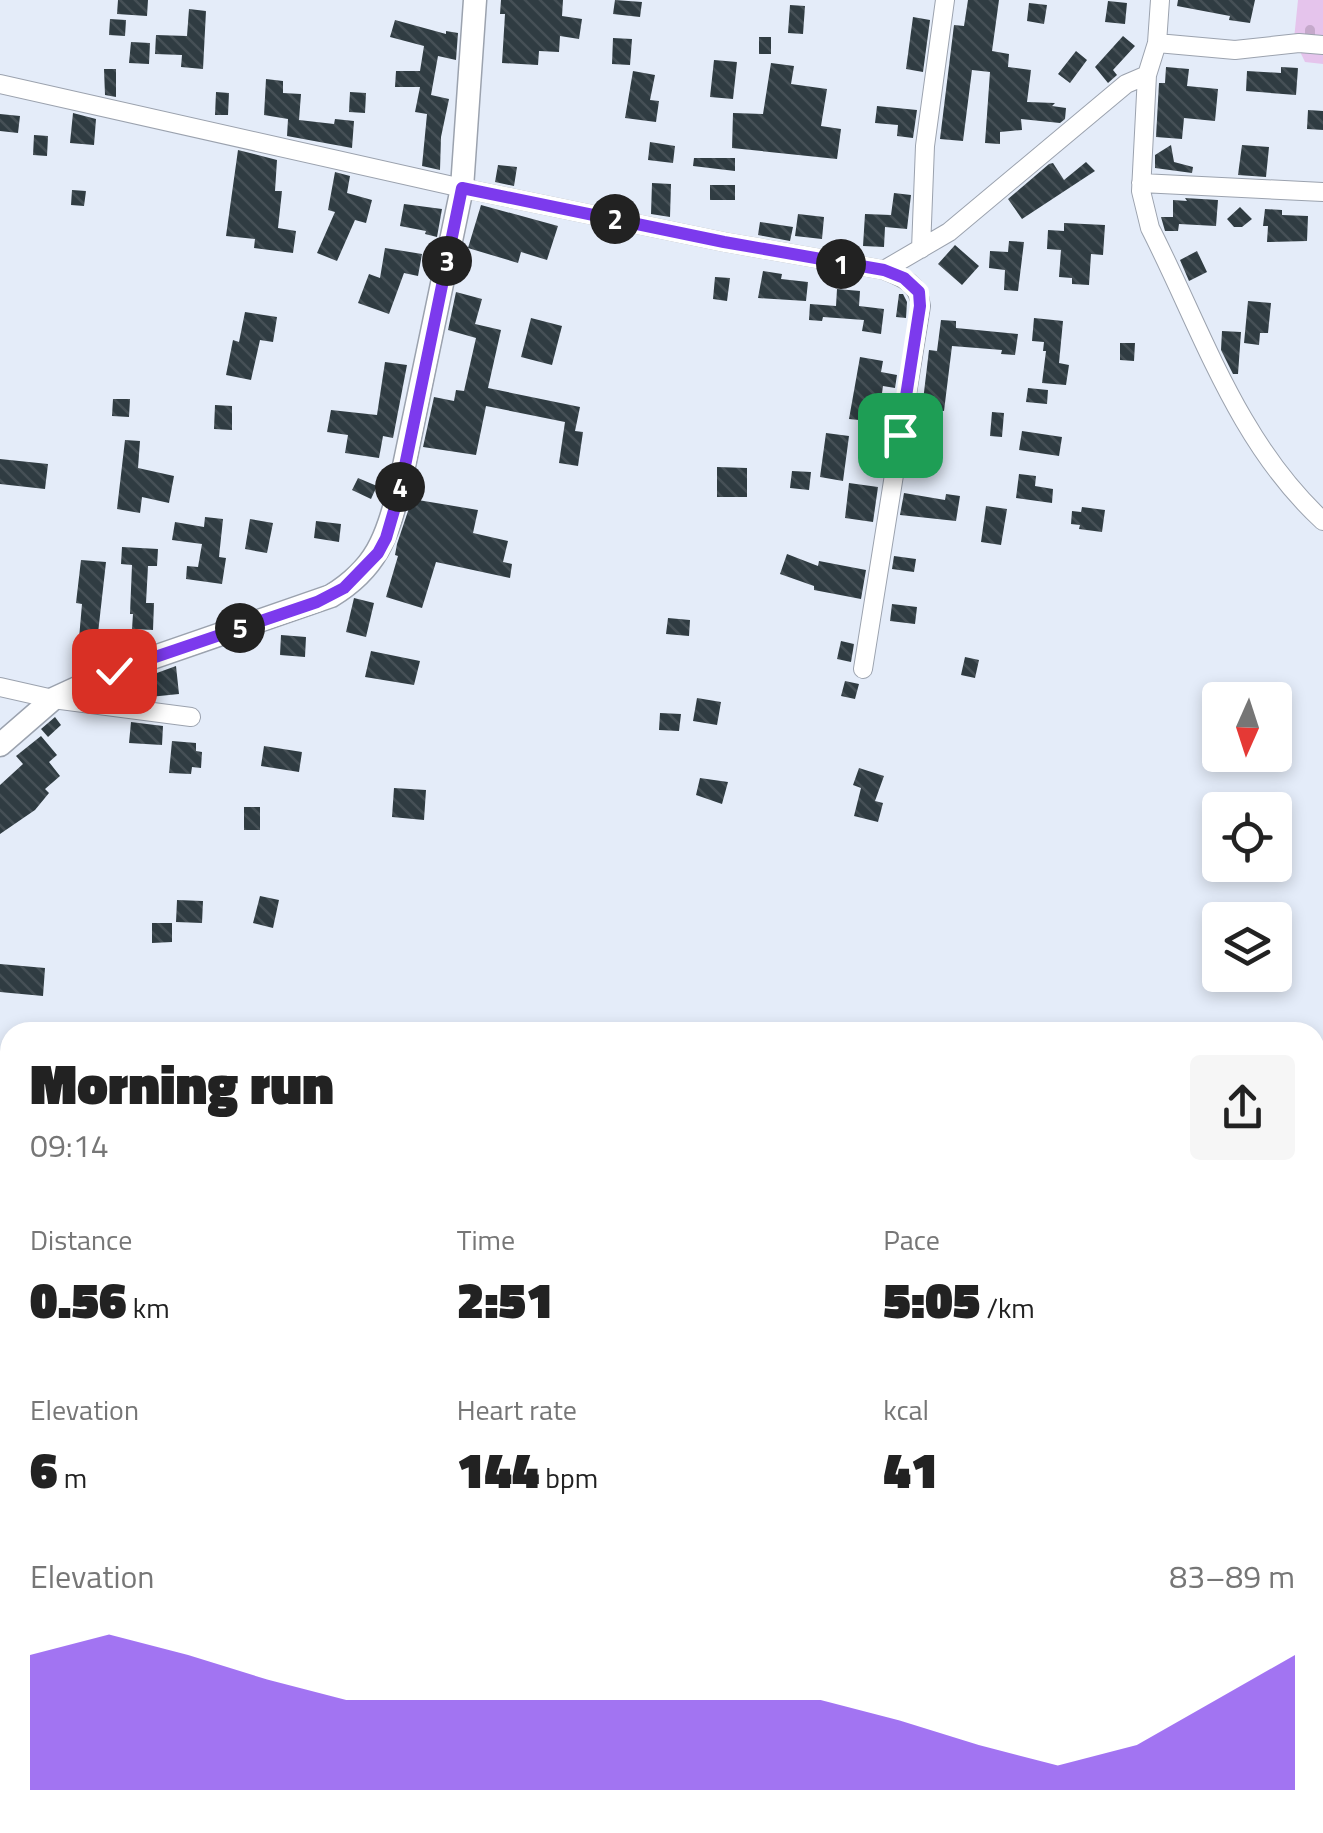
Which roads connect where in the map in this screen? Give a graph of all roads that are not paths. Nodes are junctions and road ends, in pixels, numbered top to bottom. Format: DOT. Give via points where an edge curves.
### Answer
graph roads {
  1 [pos="475,0"];
  2 [pos="945,0"];
  3 [pos="1160,0"];
  4 [pos="1156,43"];
  5 [pos="1323,46"];
  6 [pos="1147,75"];
  7 [pos="0,84"];
  8 [pos="1141,183"];
  9 [pos="462,188"];
  10 [pos="1323,192"];
  11 [pos="921,250"];
  12 [pos="884,270"];
  13 [pos="1323,521"];
  14 [pos="862,668"];
  15 [pos="0,686"];
  16 [pos="53,699"];
  17 [pos="191,717"];
  18 [pos="0,745"];
  1 -- 9 [label="main road"];
  2 -- 11 [label="street" via="925,146"];
  3 -- 4 [label="street"];
  4 -- 5 [label="street" via="1235,50 1300,42"];
  4 -- 6 [label="street"];
  6 -- 8 [label="street"];
  6 -- 11 [label="street" via="1126,84"];
  7 -- 9 [label="street"];
  8 -- 10 [label="street"];
  8 -- 13 [label="street" via="1150,228 1252,438"];
  9 -- 12 [label="street"];
  9 -- 16 [label="main road" via="400,490 386,538 368,566 317,602 114,671"];
  11 -- 12 [label="street"];
  12 -- 14 [label="street" via="914,285 920,306"];
  15 -- 16 [label="street"];
  16 -- 17 [label="street"];
  16 -- 18 [label="main road"];
}
